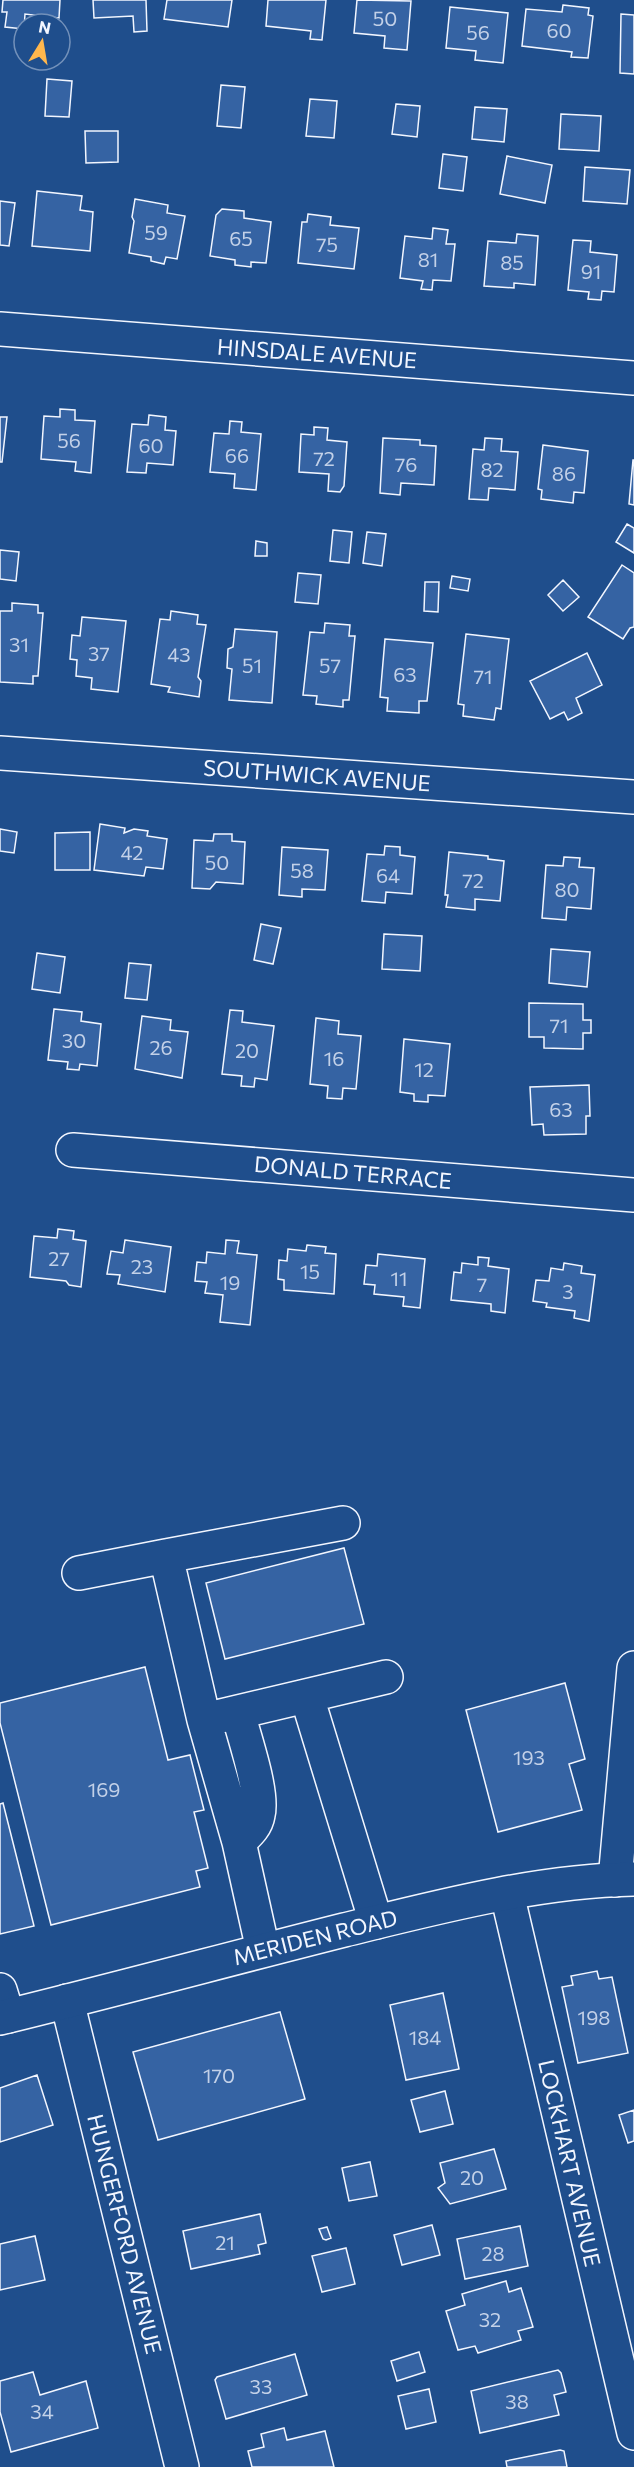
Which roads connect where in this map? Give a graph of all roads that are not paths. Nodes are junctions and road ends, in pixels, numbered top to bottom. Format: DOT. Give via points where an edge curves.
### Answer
graph roads {
  1 [pos="0,329"];
  2 [pos="634,378"];
  3 [pos="0,753"];
  4 [pos="634,797"];
  5 [pos="73,1150"];
  6 [pos="634,1195"];
  7 [pos="343,1523"];
  8 [pos="166,1556"];
  9 [pos="79,1573"];
  10 [pos="634,1668"];
  11 [pos="386,1677"];
  12 [pos="307,1697"];
  13 [pos="238,1713"];
  14 [pos="204,1720"];
  15 [pos="239,1842"];
  16 [pos="625,1879"];
  17 [pos="507,1894"];
  18 [pos="376,1922"];
  19 [pos="263,1950"];
  20 [pos="67,2001"];
  21 [pos="3,2008"];
  22 [pos="634,2433"];
  23 [pos="182,2467"];
  1 -- 2 [label="street, HINSDALE AVENUE"];
  3 -- 4 [label="street, SOUTHWICK AVENUE"];
  5 -- 6 [label="street, DONALD TERRACE"];
  7 -- 8 [label="street"];
  8 -- 9 [label="street"];
  8 -- 14 [label="street"];
  10 -- 16 [label="street"];
  11 -- 12 [label="street"];
  12 -- 13 [label="street"];
  12 -- 18 [label="street"];
  13 -- 14 [label="street"];
  13 -- 15 [label="street" via="259,1798 253,1828"];
  14 -- 15 [label="street"];
  15 -- 19 [label="street"];
  16 -- 17 [label="street, MERIDEN ROAD"];
  17 -- 18 [label="street, MERIDEN ROAD"];
  17 -- 22 [label="street, LOCKHART AVENUE"];
  18 -- 19 [label="street, MERIDEN ROAD"];
  19 -- 20 [label="street, MERIDEN ROAD"];
  20 -- 21 [label="street, MERIDEN ROAD"];
  20 -- 23 [label="street, HUNGERFORD AVENUE"];
}
